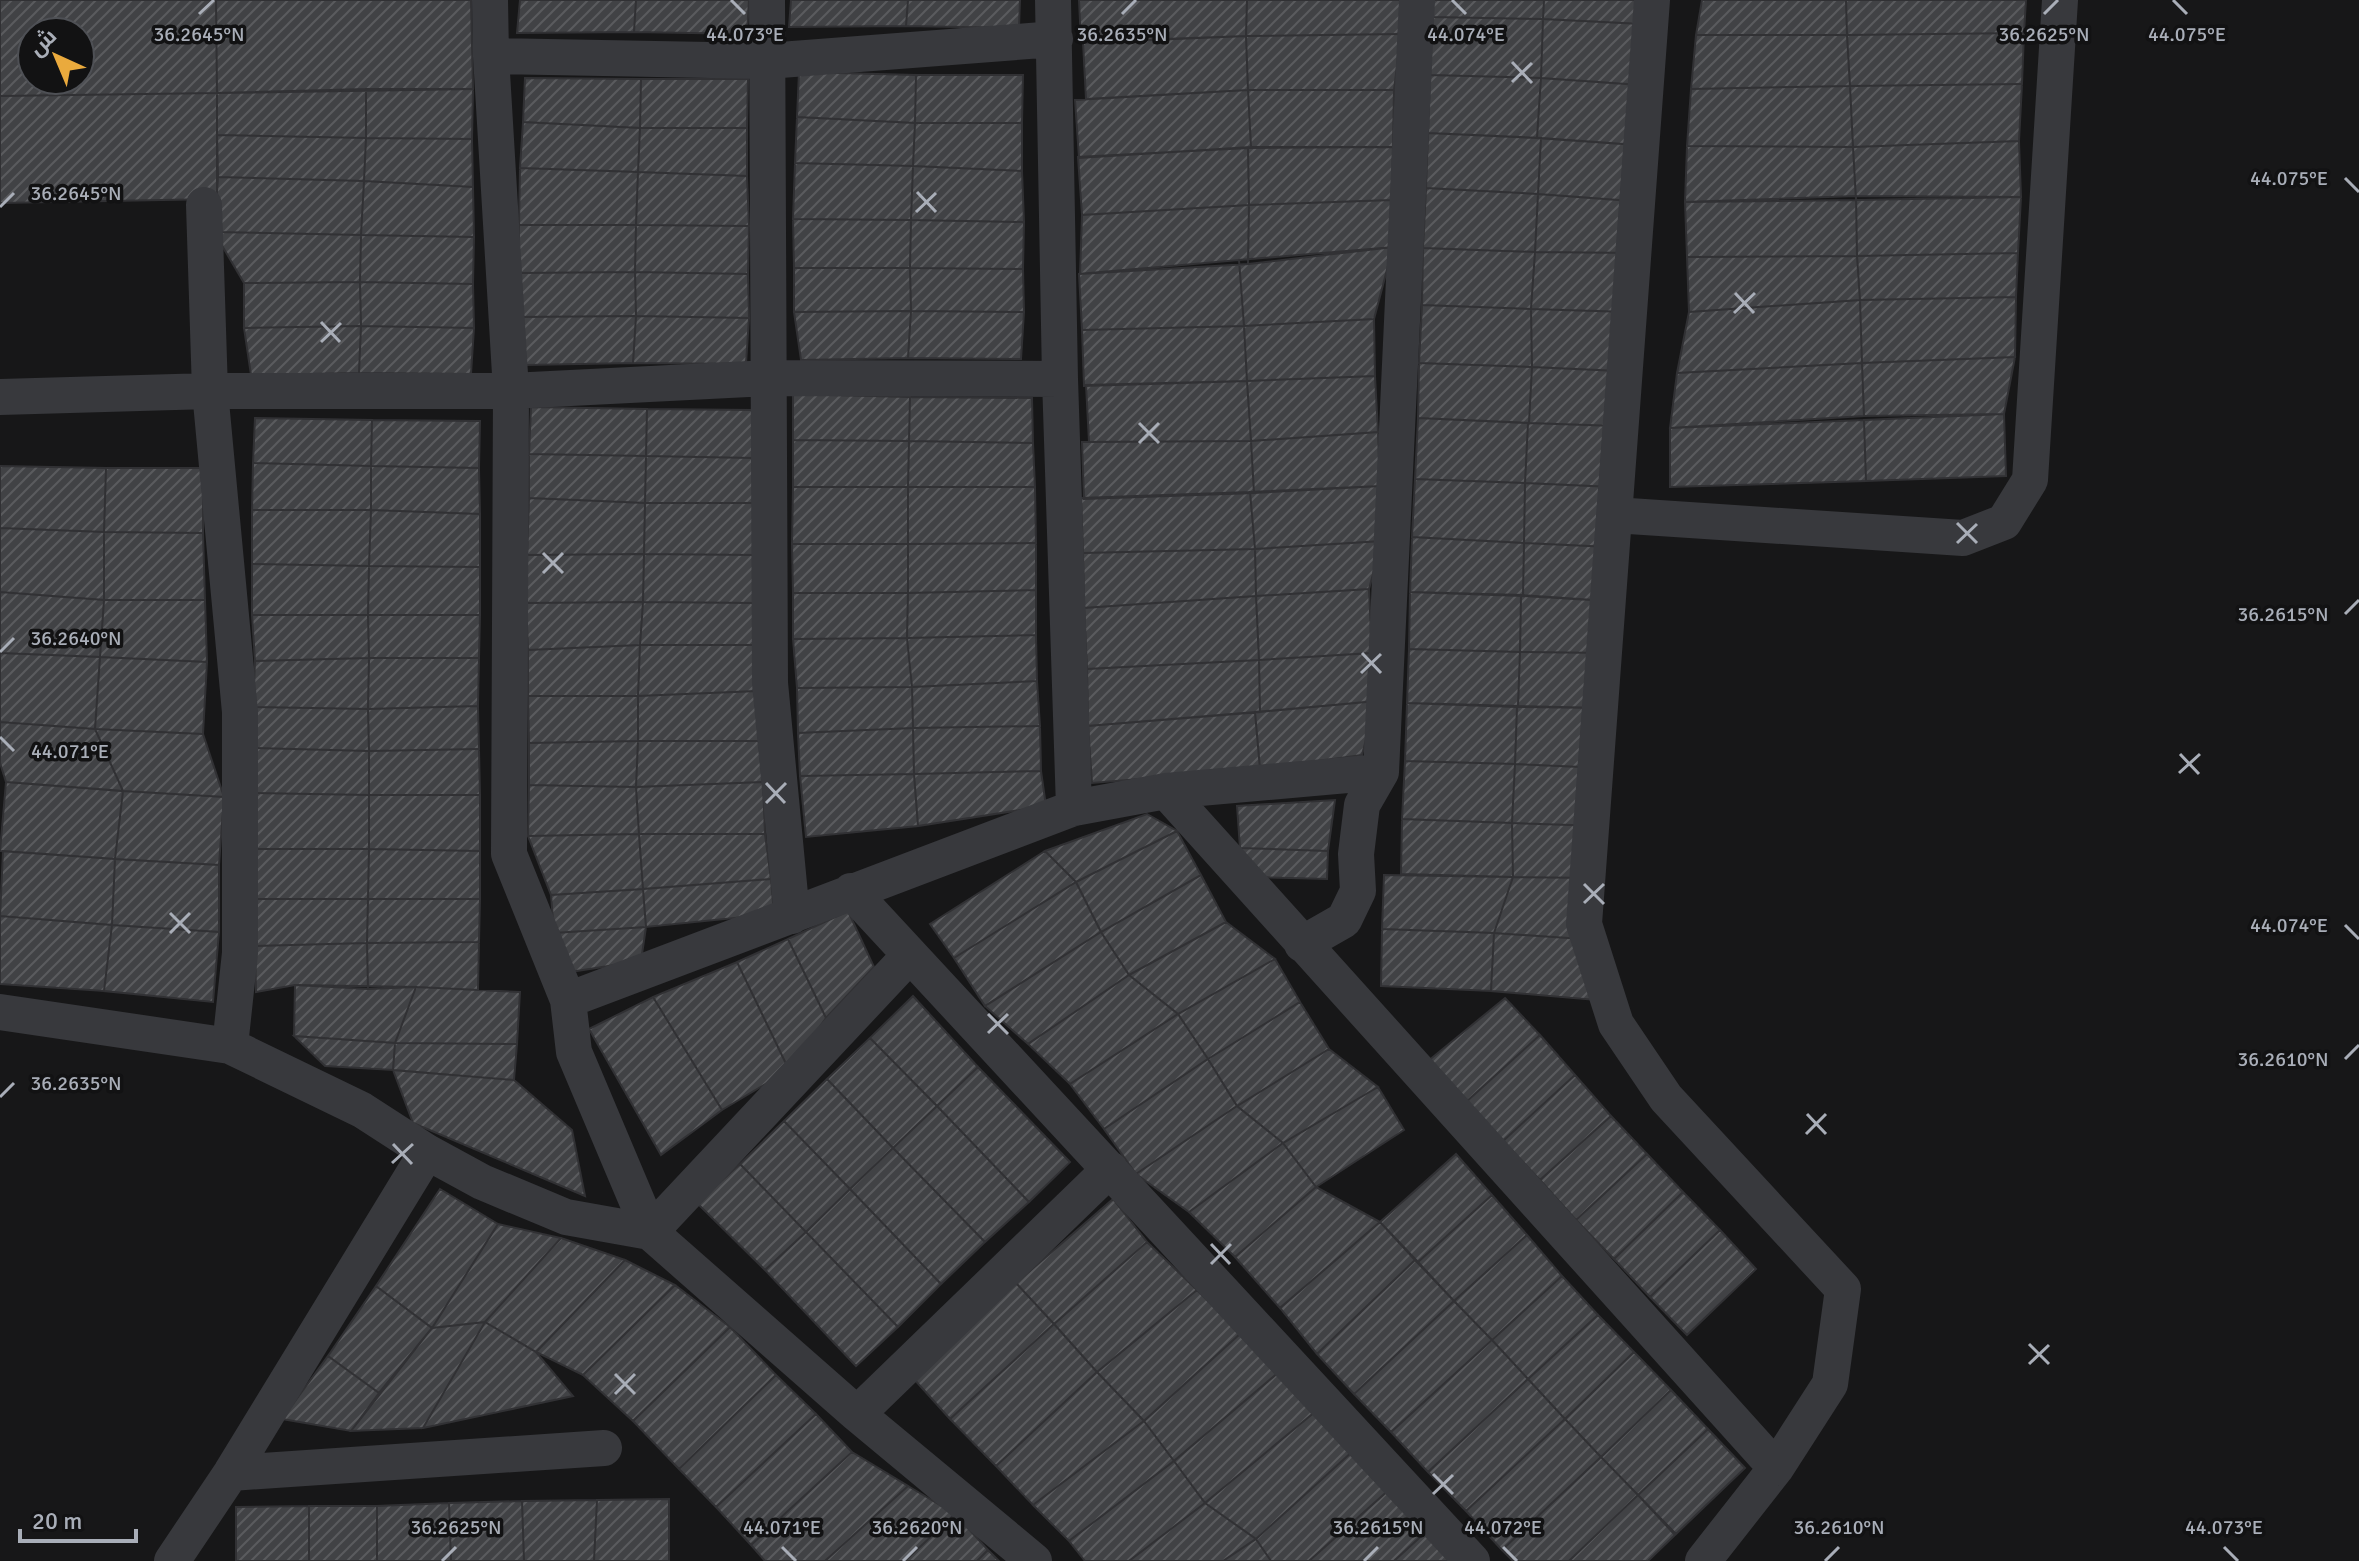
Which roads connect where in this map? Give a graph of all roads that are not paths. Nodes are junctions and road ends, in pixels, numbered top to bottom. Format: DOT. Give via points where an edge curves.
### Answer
graph roads {
  1 [pos="490,0"];
  2 [pos="767,0"];
  3 [pos="1053,0"];
  4 [pos="1417,0"];
  5 [pos="1652,0"];
  6 [pos="2060,0"];
  7 [pos="1055,39"];
  8 [pos="491,56"];
  9 [pos="767,61"];
  10 [pos="204,205"];
  11 [pos="768,378"];
  12 [pos="1060,379"];
  13 [pos="210,391"];
  14 [pos="511,391"];
  15 [pos="0,397"];
  16 [pos="1614,515"];
  17 [pos="1381,772"];
  18 [pos="1166,791"];
  19 [pos="1074,808"];
  20 [pos="851,891"];
  21 [pos="792,916"];
  22 [pos="1302,944"];
  23 [pos="910,955"];
  24 [pos="568,1000"];
  25 [pos="0,1012"];
  26 [pos="230,1046"];
  27 [pos="427,1152"];
  28 [pos="1110,1169"];
  29 [pos="650,1232"];
  30 [pos="857,1414"];
  31 [pos="604,1448"];
  32 [pos="1776,1468"];
  33 [pos="231,1473"];
  34 [pos="172,1561"];
  35 [pos="1034,1561"];
  36 [pos="1472,1561"];
  37 [pos="1703,1561"];
  1 -- 8 [label="street"];
  2 -- 9 [label="street"];
  3 -- 7 [label="street"];
  4 -- 17 [label="street"];
  5 -- 16 [label="street"];
  6 -- 16 [label="street" via="2030,480 2004,522 1963,538"];
  7 -- 9 [label="street"];
  7 -- 12 [label="street"];
  8 -- 9 [label="street"];
  8 -- 14 [label="street"];
  9 -- 11 [label="street"];
  10 -- 13 [label="street"];
  11 -- 12 [label="street"];
  11 -- 14 [label="street"];
  11 -- 21 [label="street" via="770,683"];
  12 -- 19 [label="street"];
  13 -- 14 [label="street"];
  13 -- 15 [label="street"];
  13 -- 26 [label="street" via="240,712 240,953"];
  14 -- 24 [label="street" via="509,854"];
  16 -- 32 [label="street" via="1584,924 1616,1024 1666,1098 1843,1289 1830,1384"];
  17 -- 18 [label="street"];
  17 -- 22 [label="street" via="1362,805 1358,891 1344,920"];
  18 -- 19 [label="street"];
  18 -- 22 [label="street"];
  19 -- 20 [label="street"];
  20 -- 21 [label="street"];
  20 -- 23 [label="street"];
  21 -- 24 [label="street"];
  22 -- 32 [label="street"];
  23 -- 28 [label="street"];
  23 -- 29 [label="street"];
  24 -- 29 [label="street" via="574,1052"];
  25 -- 26 [label="street"];
  26 -- 27 [label="street" via="362,1110"];
  27 -- 29 [label="street" via="566,1217"];
  27 -- 33 [label="street"];
  28 -- 30 [label="street"];
  28 -- 36 [label="street"];
  29 -- 30 [label="street"];
  30 -- 35 [label="street"];
  31 -- 33 [label="street"];
  32 -- 37 [label="street"];
  33 -- 34 [label="street"];
}
